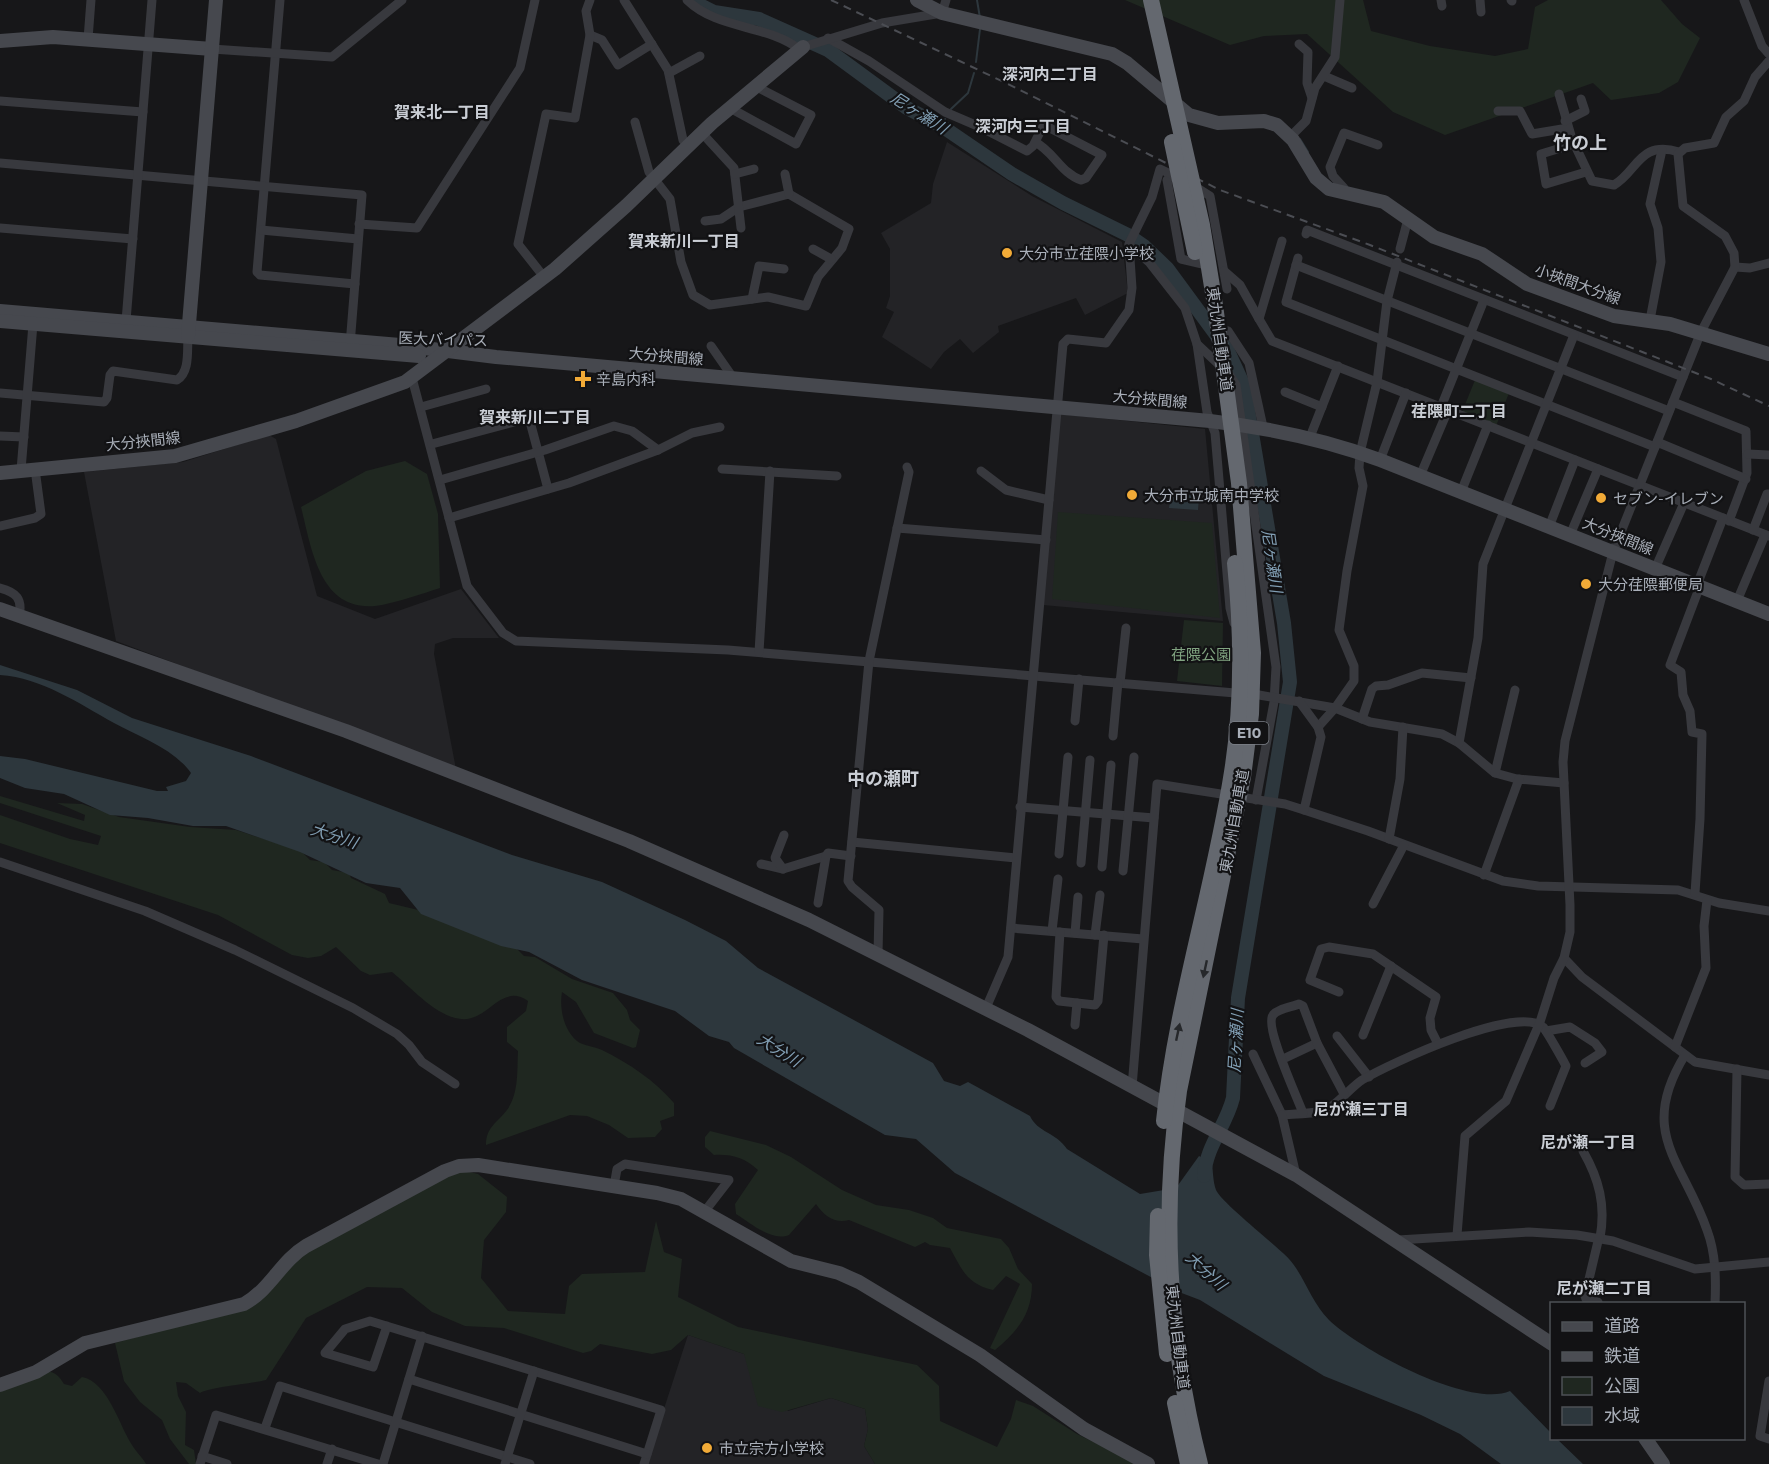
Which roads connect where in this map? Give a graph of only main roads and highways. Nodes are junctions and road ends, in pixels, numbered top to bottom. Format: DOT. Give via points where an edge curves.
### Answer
graph roads {
  1 [pos="1139,0"];
  2 [pos="1151,0"];
  3 [pos="1188,1464"];
  4 [pos="1200,1464"];
  3 -- 1 [label="highway, 東九州自動車道 / E10, one-way, bridge" via="1162,1321 1158,1194 1167,1090 1232,772 1240,652 1228,484 1204,307 1192,231"];
  2 -- 4 [label="highway, 東九州自動車道 / E10, one-way, bridge" via="1202,225 1215,304 1239,483 1253,653 1243,777 1173,1137 1168,1214 1170,1278 1187,1408"];
}
